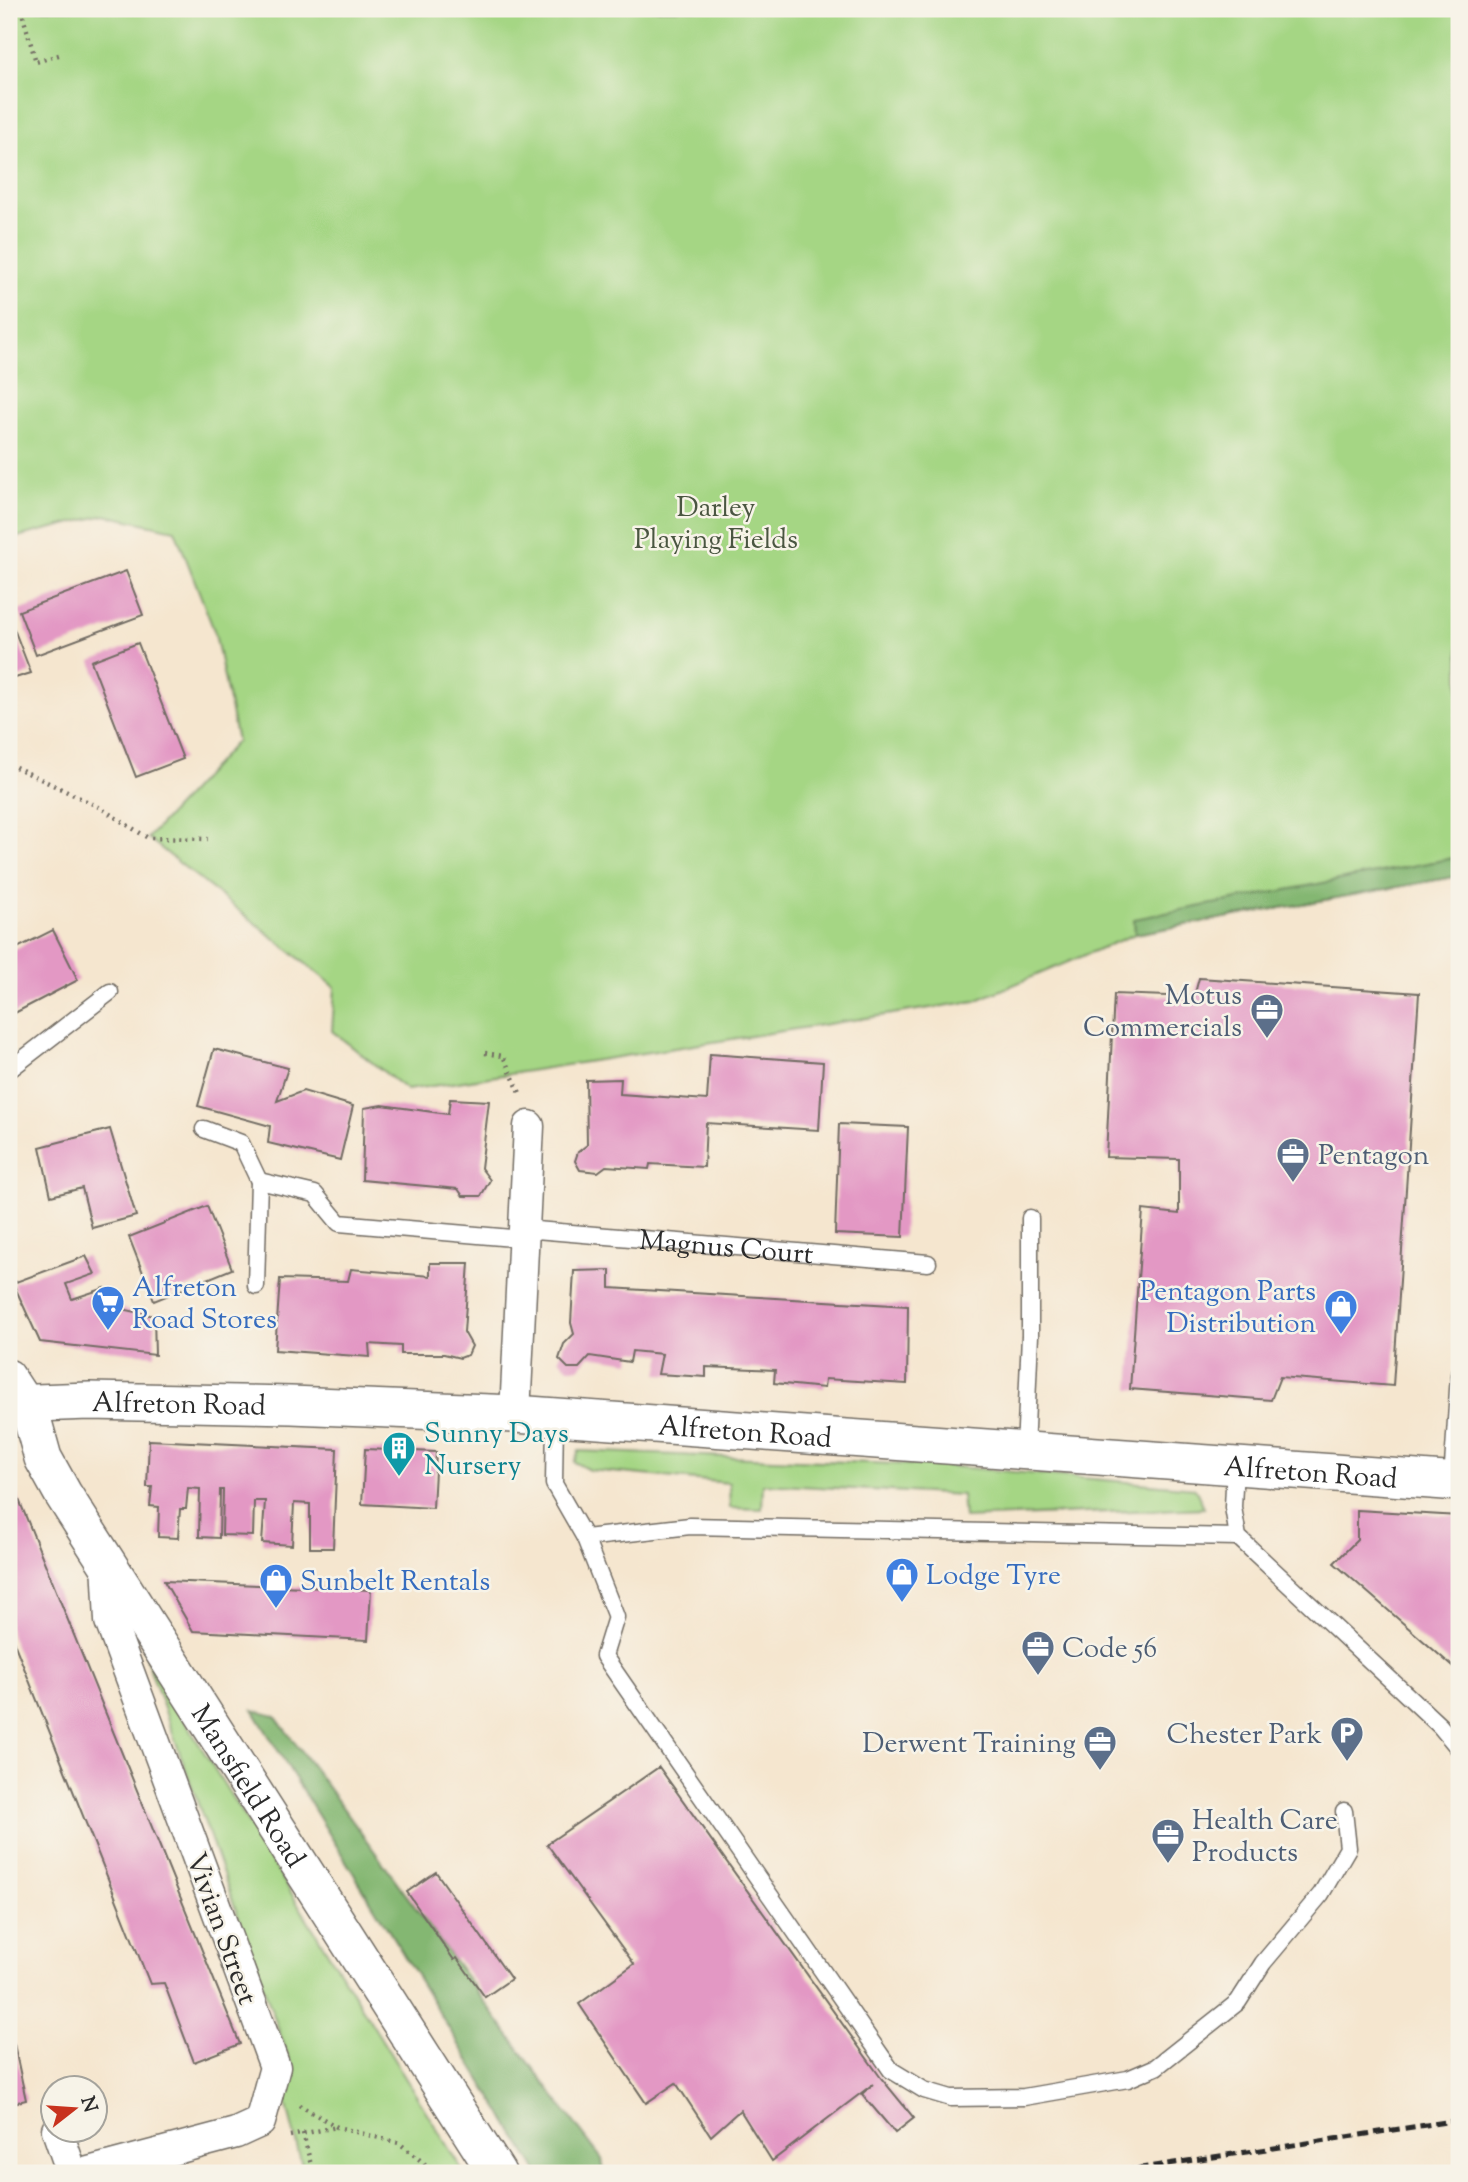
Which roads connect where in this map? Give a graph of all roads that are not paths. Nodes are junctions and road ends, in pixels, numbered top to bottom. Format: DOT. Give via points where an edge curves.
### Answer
graph roads {
  1 [pos="110,992"];
  2 [pos="9,1070"];
  3 [pos="529,1126"];
  4 [pos="204,1129"];
  5 [pos="259,1181"];
  6 [pos="1030,1218"];
  7 [pos="524,1234"];
  8 [pos="928,1264"];
  9 [pos="256,1286"];
  10 [pos="1459,1374"];
  11 [pos="15,1394"];
  12 [pos="515,1414"];
  13 [pos="555,1417"];
  14 [pos="1025,1451"];
  15 [pos="1235,1466"];
  16 [pos="1456,1482"];
  17 [pos="1238,1537"];
  18 [pos="585,1538"];
  19 [pos="107,1560"];
  20 [pos="1459,1749"];
  21 [pos="1344,1811"];
  22 [pos="62,2144"];
  23 [pos="72,2173"];
  24 [pos="85,2173"];
  25 [pos="497,2173"];
  1 -- 2 [label="lane"];
  3 -- 7 [label="street"];
  4 -- 5 [label="lane" via="241,1143"];
  5 -- 7 [label="lane, Magnus Court" via="315,1194 339,1223"];
  5 -- 9 [label="lane"];
  6 -- 14 [label="lane"];
  7 -- 8 [label="lane, Magnus Court"];
  7 -- 12 [label="street"];
  10 -- 16 [label="lane"];
  11 -- 12 [label="street, Alfreton Road" via="89,1401"];
  11 -- 19 [label="street, Mansfield Road" via="43,1458"];
  12 -- 13 [label="street, Alfreton Road"];
  13 -- 14 [label="street, Alfreton Road"];
  13 -- 18 [label="lane" via="554,1484"];
  14 -- 15 [label="street, Alfreton Road"];
  15 -- 16 [label="street, Alfreton Road"];
  15 -- 17 [label="lane" via="1233,1507"];
  17 -- 18 [label="lane" via="690,1526"];
  17 -- 20 [label="lane"];
  18 -- 21 [label="lane" via="616,1617 604,1656 891,2070 924,2090 950,2098 1024,2097 1128,2079 1156,2067 1238,2002 1321,1894 1348,1848"];
  19 -- 24 [label="street, Vivian Street" via="110,1621 275,2067 260,2122 236,2133"];
  19 -- 25 [label="street, Mansfield Road"];
  22 -- 23 [label="street"];
}
